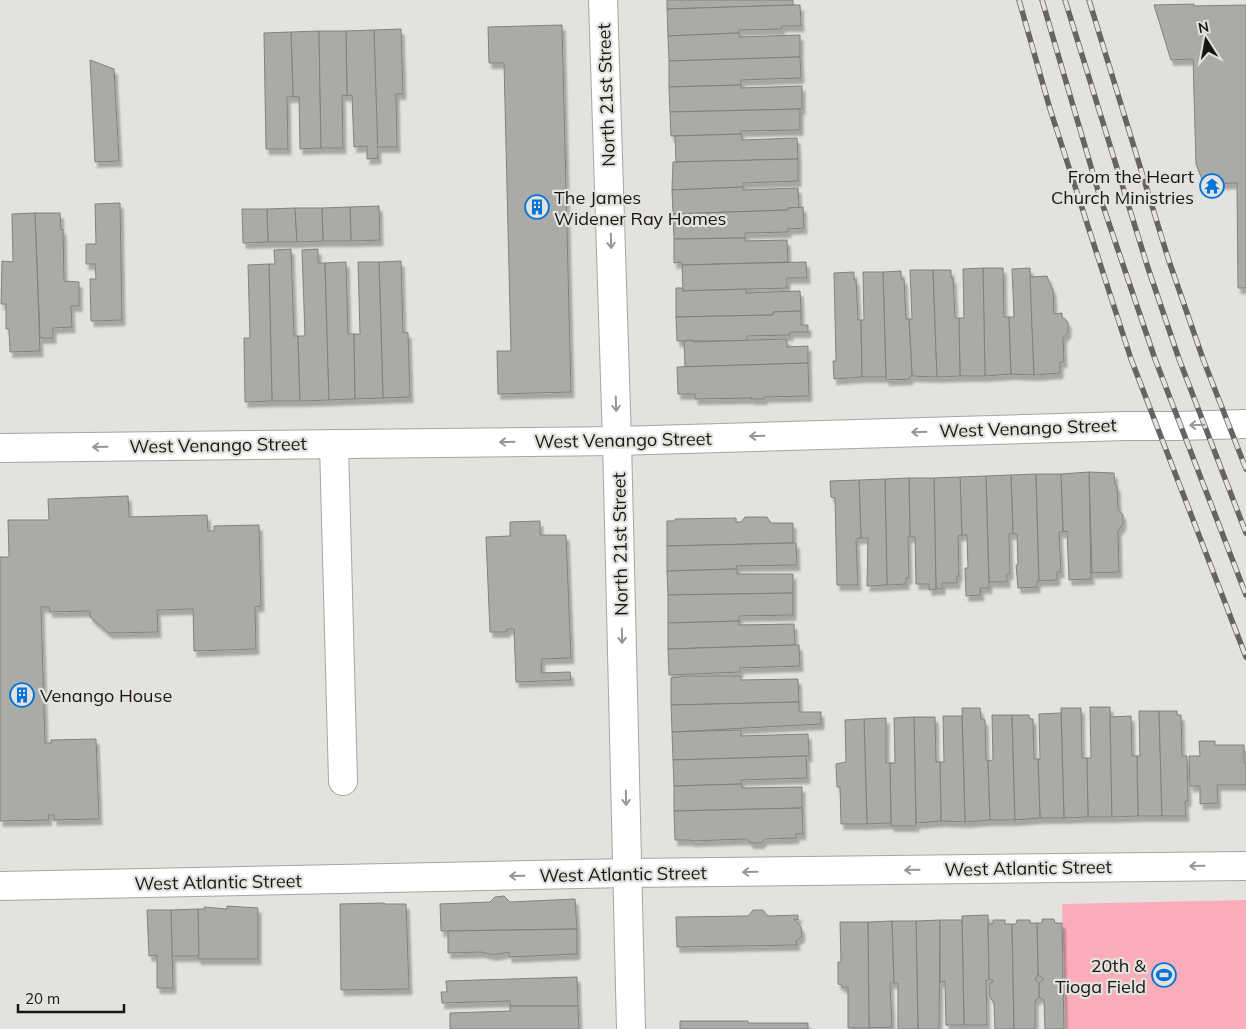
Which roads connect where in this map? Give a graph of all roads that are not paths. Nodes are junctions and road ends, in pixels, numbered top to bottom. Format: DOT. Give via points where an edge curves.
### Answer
graph roads {
  1 [pos="603,0"];
  2 [pos="1246,424"];
  3 [pos="617,441"];
  4 [pos="334,444"];
  5 [pos="0,448"];
  6 [pos="343,781"];
  7 [pos="1246,866"];
  8 [pos="628,873"];
  9 [pos="0,886"];
  10 [pos="632,1029"];
  1 -- 3 [label="street, North 21st Street, one-way"];
  2 -- 3 [label="street, West Venango Street, one-way"];
  3 -- 4 [label="street, West Venango Street, one-way"];
  3 -- 8 [label="street, North 21st Street, one-way"];
  4 -- 5 [label="street, West Venango Street, one-way"];
  4 -- 6 [label="street"];
  7 -- 8 [label="street, West Atlantic Street, one-way"];
  8 -- 9 [label="street, West Atlantic Street, one-way"];
  8 -- 10 [label="street, North 21st Street"];
}
